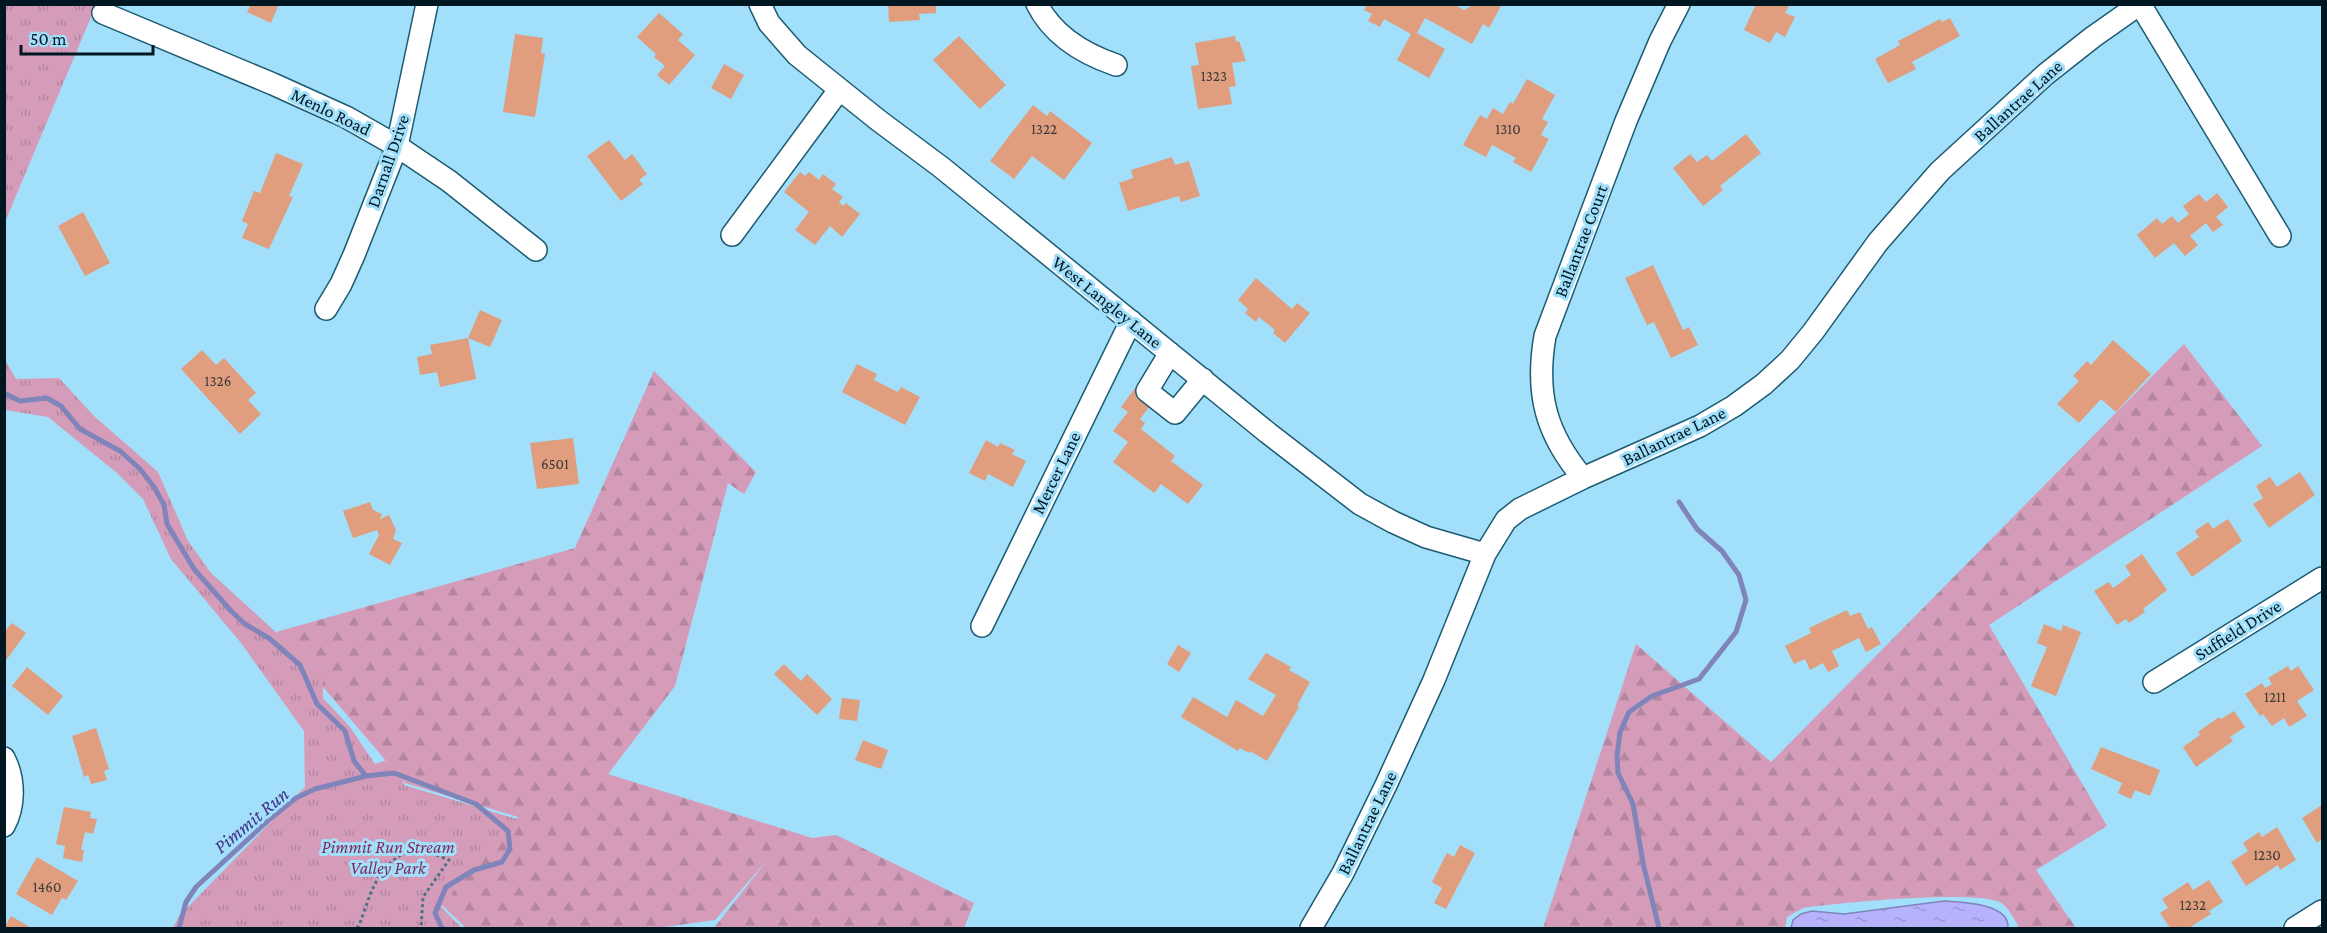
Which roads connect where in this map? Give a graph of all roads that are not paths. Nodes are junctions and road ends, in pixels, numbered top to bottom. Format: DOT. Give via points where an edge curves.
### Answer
graph roads {
  1 [pos="427,4"];
  2 [pos="760,4"];
  3 [pos="1037,4"];
  4 [pos="1679,4"];
  5 [pos="2140,4"];
  6 [pos="103,13"];
  7 [pos="1116,65"];
  8 [pos="839,90"];
  9 [pos="397,146"];
  10 [pos="732,236"];
  11 [pos="2280,236"];
  12 [pos="536,250"];
  13 [pos="326,309"];
  14 [pos="1131,321"];
  15 [pos="1170,353"];
  16 [pos="1203,379"];
  17 [pos="1583,478"];
  18 [pos="1485,554"];
  19 [pos="2322,578"];
  20 [pos="982,626"];
  21 [pos="2154,682"];
  22 [pos="4,758"];
  23 [pos="4,826"];
  24 [pos="2322,912"];
  25 [pos="1311,928"];
  26 [pos="2295,928"];
  1 -- 9 [label="street, Darnall Drive"];
  2 -- 8 [label="street, West Langley Lane" via="784,42"];
  3 -- 7 [label="street" via="1054,28 1072,44"];
  4 -- 17 [label="street, Ballantrae Court" via="1626,120 1545,336 1541,380 1546,414 1559,445"];
  5 -- 11 [label="street"];
  5 -- 17 [label="street, Ballantrae Lane" via="2046,74 1940,171 1900,214 1790,360 1764,384 1700,426"];
  6 -- 9 [label="street, Menlo Road" via="306,98"];
  8 -- 10 [label="street"];
  8 -- 14 [label="street, West Langley Lane"];
  9 -- 12 [label="street, Menlo Road"];
  9 -- 13 [label="street, Darnall Drive" via="354,255"];
  14 -- 15 [label="street, West Langley Lane"];
  14 -- 20 [label="street, Mercer Lane"];
  15 -- 16 [label="street, West Langley Lane"];
  15 -- 16 [label="street" via="1147,391 1175,413"];
  16 -- 18 [label="street, West Langley Lane" via="1360,504 1426,537"];
  17 -- 18 [label="street, Ballantrae Lane" via="1520,509 1506,520"];
  18 -- 25 [label="street, Ballantrae Lane" via="1386,785"];
  19 -- 21 [label="street, Suffield Drive"];
  22 -- 23 [label="street" via="12,785 12,803"];
  24 -- 26 [label="street"];
}
